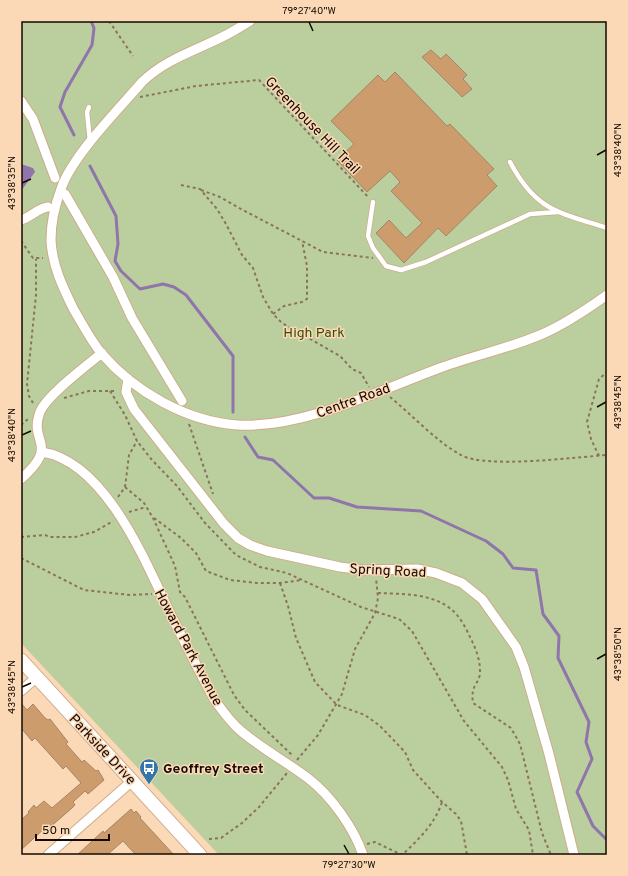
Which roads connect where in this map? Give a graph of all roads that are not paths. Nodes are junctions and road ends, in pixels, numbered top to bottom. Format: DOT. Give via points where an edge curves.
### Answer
graph roads {
  1 [pos="247,22"];
  2 [pos="21,101"];
  3 [pos="89,107"];
  4 [pos="91,143"];
  5 [pos="510,162"];
  6 [pos="56,178"];
  7 [pos="65,194"];
  8 [pos="373,202"];
  9 [pos="52,207"];
  10 [pos="558,212"];
  11 [pos="21,220"];
  12 [pos="607,228"];
  13 [pos="607,295"];
  14 [pos="102,353"];
  15 [pos="128,379"];
  16 [pos="182,401"];
  17 [pos="42,452"];
  18 [pos="21,479"];
  19 [pos="21,660"];
  20 [pos="37,677"];
  21 [pos="21,691"];
  22 [pos="132,781"];
  23 [pos="48,855"];
  24 [pos="200,855"];
  25 [pos="363,855"];
  26 [pos="574,855"];
  1 -- 4 [label="street" via="230,34 173,59 153,72"];
  2 -- 6 [label="street" via="34,119"];
  3 -- 4 [label="lane" via="87,112"];
  4 -- 9 [label="street" via="75,163"];
  5 -- 10 [label="lane" via="529,192 542,204"];
  7 -- 16 [label="street" via="113,277 132,318"];
  8 -- 10 [label="lane" via="368,236 386,266 401,270 426,262 530,214"];
  9 -- 11 [label="street" via="42,208 34,215"];
  9 -- 14 [label="street" via="51,240 57,272 68,299 89,337"];
  10 -- 12 [label="lane"];
  13 -- 15 [label="street, Centre Road" via="567,322 539,336 472,356 299,419 270,424 237,425 204,418 157,399"];
  14 -- 15 [label="street, Centre Road"];
  14 -- 17 [label="street" via="43,405 38,420"];
  15 -- 26 [label="street, Spring Road" via="126,392 134,409 233,533 250,545 340,567 417,569 462,583 482,599 516,647 524,667 550,754"];
  17 -- 18 [label="street" via="36,465"];
  17 -- 25 [label="street, Howard Park Avenue" via="64,459 80,470 113,505 130,532 191,656 221,709 241,731 294,763 329,799 346,823"];
  19 -- 20 [label="main road, Parkside Drive"];
  20 -- 21 [label="street"];
  20 -- 22 [label="main road, Parkside Drive"];
  22 -- 23 [label="street"];
  22 -- 24 [label="main road, Parkside Drive"];
}
